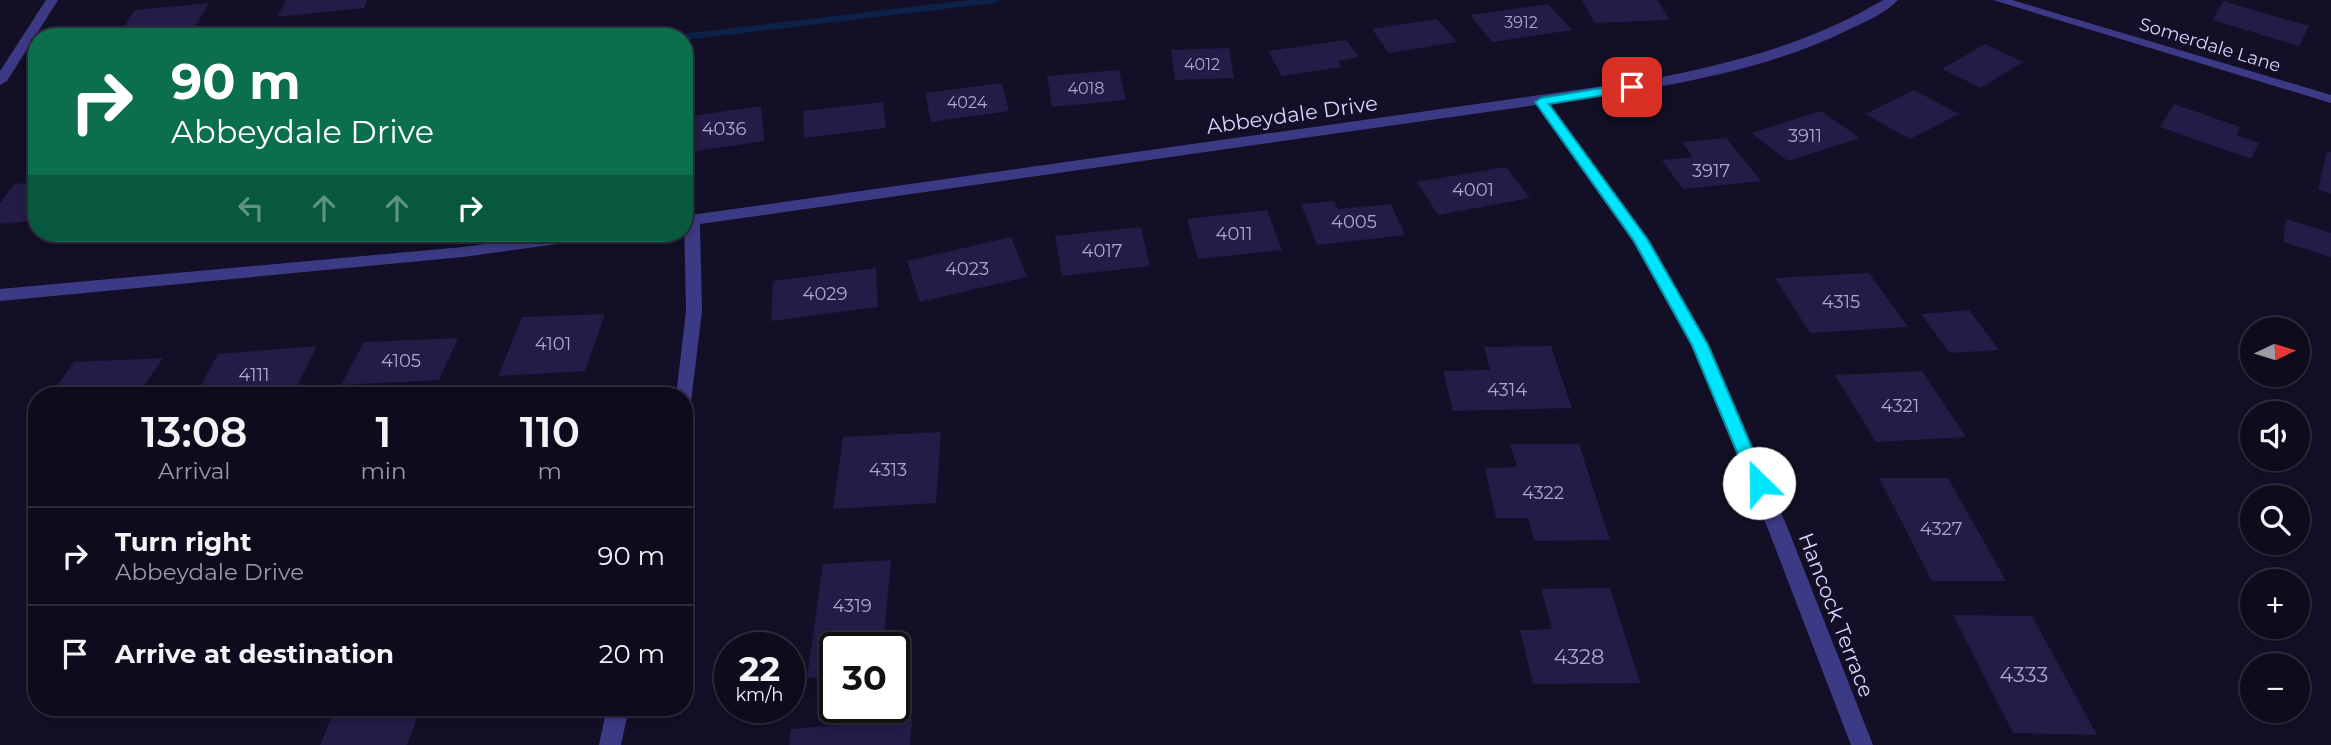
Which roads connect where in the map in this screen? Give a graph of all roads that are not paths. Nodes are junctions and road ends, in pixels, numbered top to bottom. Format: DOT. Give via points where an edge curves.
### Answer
graph roads {
  1 [pos="52,0"];
  2 [pos="1892,0"];
  3 [pos="1999,0"];
  4 [pos="34,28"];
  5 [pos="28,37"];
  6 [pos="0,81"];
  7 [pos="2331,99"];
  8 [pos="1541,102"];
  9 [pos="693,220"];
  10 [pos="536,242"];
  11 [pos="689,242"];
  12 [pos="0,295"];
  13 [pos="686,387"];
  14 [pos="616,716"];
  15 [pos="610,745"];
  16 [pos="1862,745"];
  1 -- 4 [label="street"];
  2 -- 8 [label="street, Abbeydale Drive" via="1864,19 1788,52 1725,70"];
  3 -- 7 [label="street, Somerdale Lane"];
  5 -- 6 [label="street"];
  8 -- 9 [label="street, Abbeydale Drive"];
  8 -- 16 [label="street, Hancock Terrace" via="1640,240 1700,345"];
  10 -- 12 [label="street"];
  11 -- 13 [label="street" via="694,311"];
  14 -- 15 [label="street"];
}
